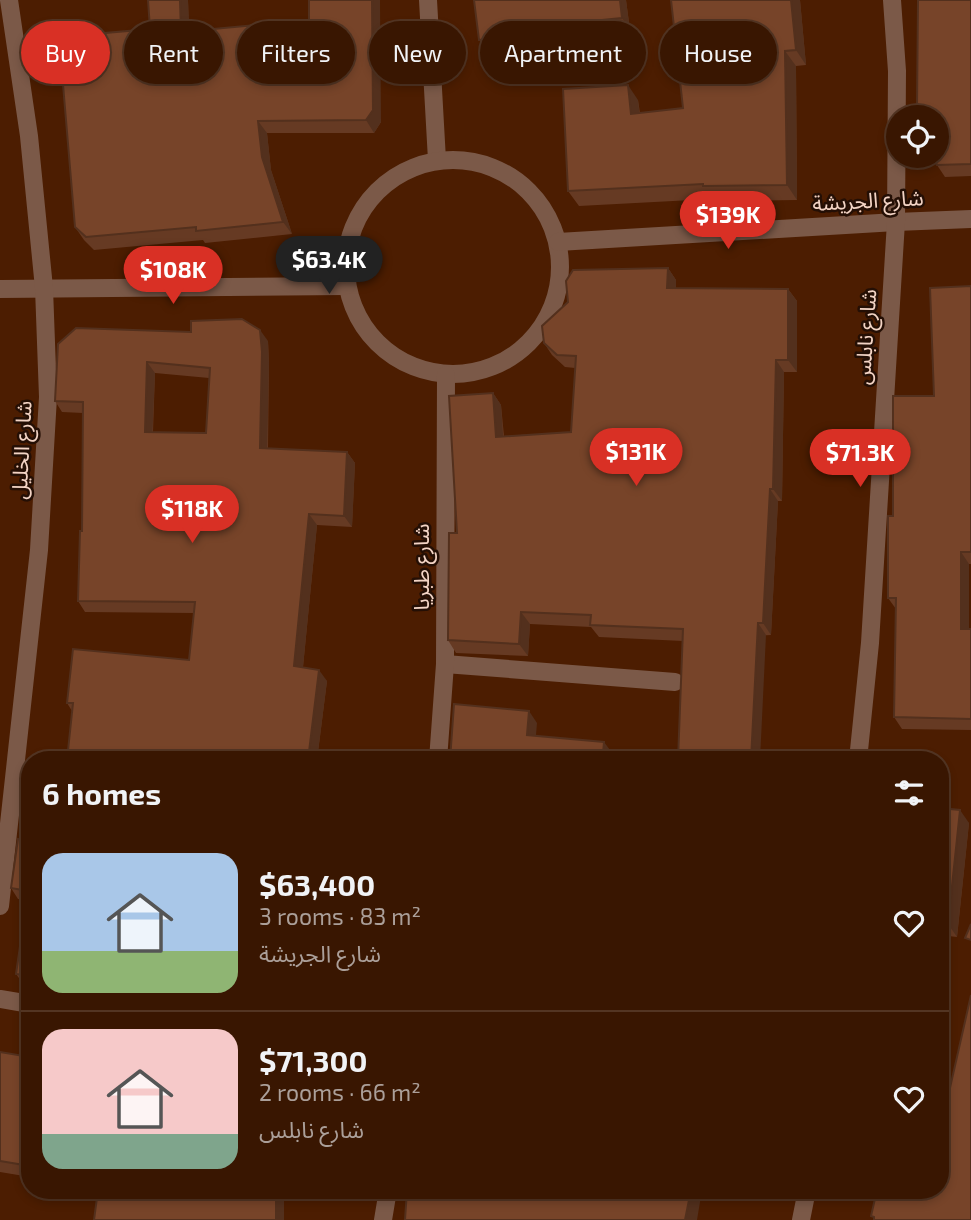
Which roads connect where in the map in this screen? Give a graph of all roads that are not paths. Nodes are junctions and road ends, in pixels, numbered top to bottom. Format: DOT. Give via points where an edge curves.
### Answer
graph roads {
  1 [pos="9,0"];
  2 [pos="428,0"];
  3 [pos="892,0"];
  4 [pos="437,160"];
  5 [pos="971,219"];
  6 [pos="896,222"];
  7 [pos="558,242"];
  8 [pos="346,286"];
  9 [pos="44,288"];
  10 [pos="0,289"];
  11 [pos="446,375"];
  12 [pos="445,664"];
  13 [pos="675,682"];
  14 [pos="439,751"];
  15 [pos="859,751"];
  16 [pos="0,906"];
  17 [pos="0,999"];
  18 [pos="21,1002"];
  19 [pos="386,1199"];
  20 [pos="805,1199"];
  21 [pos="383,1220"];
  22 [pos="801,1220"];
  1 -- 9 [label="street, شارع الخليل"];
  2 -- 4 [label="street"];
  3 -- 6 [label="street, شارع نابلس" via="897,72"];
  4 -- 7 [label="street" via="463,159 513,177 533,195"];
  4 -- 8 [label="street" via="401,173 365,203 351,229 345,257"];
  5 -- 6 [label="street, شارع الجريشة"];
  6 -- 7 [label="street, شارع الجريشة"];
  6 -- 15 [label="street, شارع نابلس"];
  7 -- 11 [label="street" via="560,276 553,308 535,337 510,359 479,373"];
  8 -- 9 [label="street"];
  8 -- 11 [label="street" via="358,320 380,348 411,367"];
  9 -- 10 [label="street"];
  9 -- 16 [label="street, شارع الخليل" via="48,397 39,550"];
  11 -- 12 [label="street, شارع طبريا"];
  12 -- 13 [label="street"];
  12 -- 14 [label="street, شارع طبريا"];
  17 -- 18 [label="street"];
  19 -- 21 [label="street"];
  20 -- 22 [label="street"];
}
